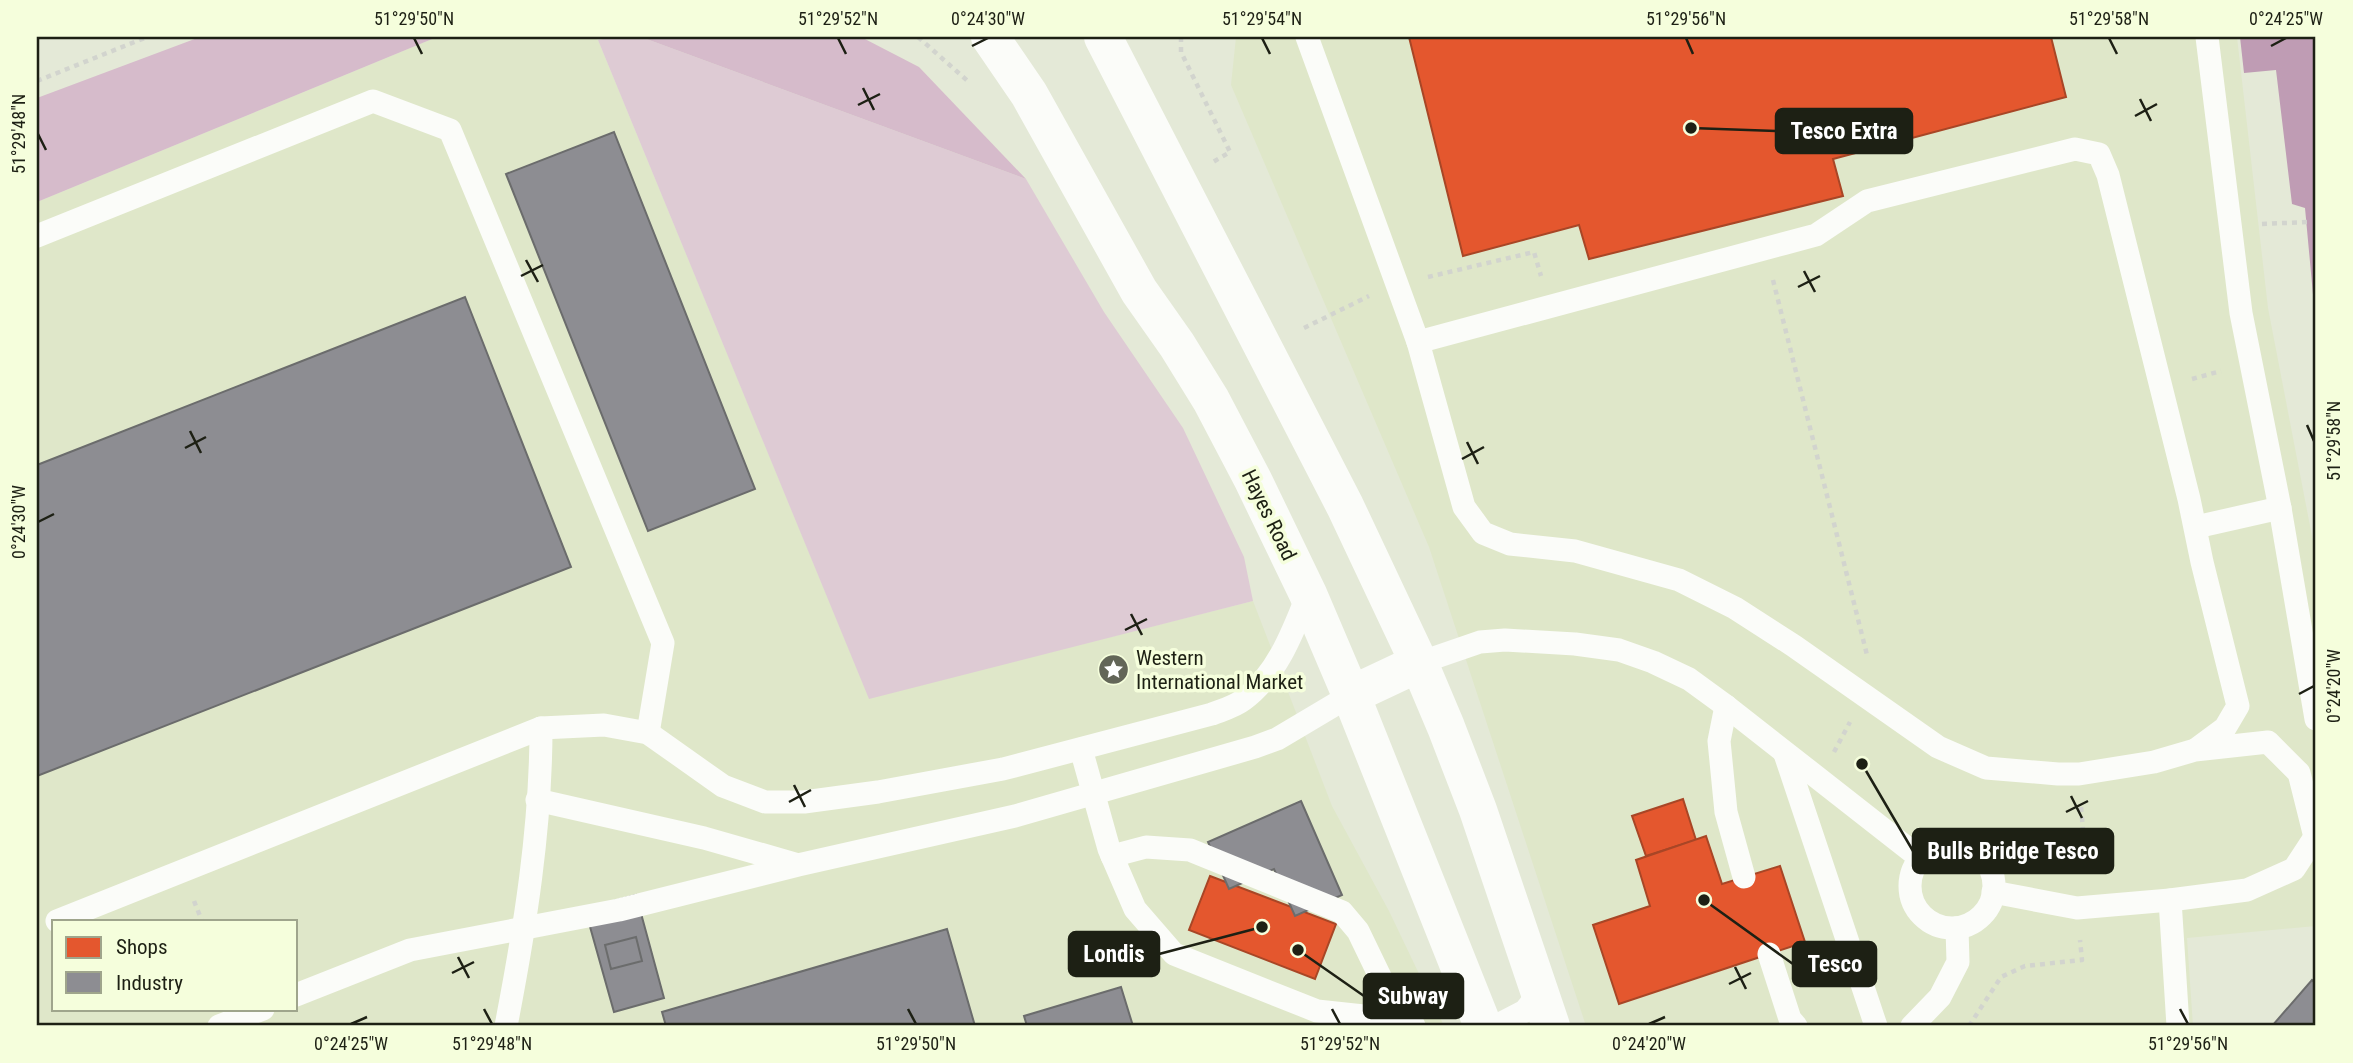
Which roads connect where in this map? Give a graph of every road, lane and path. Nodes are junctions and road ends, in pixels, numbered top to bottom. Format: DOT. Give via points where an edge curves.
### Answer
graph roads {
  1 [pos="147,37"];
  2 [pos="990,37"];
  3 [pos="1104,37"];
  4 [pos="1181,37"];
  5 [pos="1307,37"];
  6 [pos="2207,37"];
  7 [pos="37,81"];
  8 [pos="1219,159"];
  9 [pos="37,236"];
  10 [pos="1765,250"];
  11 [pos="1397,284"];
  12 [pos="1549,306"];
  13 [pos="1304,328"];
  14 [pos="1418,342"];
  15 [pos="2280,508"];
  16 [pos="2196,527"];
  17 [pos="1308,594"];
  18 [pos="1419,663"];
  19 [pos="1351,695"];
  20 [pos="1864,695"];
  21 [pos="1726,706"];
  22 [pos="2316,719"];
  23 [pos="541,728"];
  24 [pos="648,733"];
  25 [pos="1081,749"];
  26 [pos="2195,750"];
  27 [pos="1785,754"];
  28 [pos="2079,774"];
  29 [pos="1819,780"];
  30 [pos="1092,792"];
  31 [pos="537,800"];
  32 [pos="2316,825"];
  33 [pos="2315,837"];
  34 [pos="1112,856"];
  35 [pos="1920,858"];
  36 [pos="798,865"];
  37 [pos="1744,877"];
  38 [pos="1993,892"];
  39 [pos="2170,900"];
  40 [pos="2084,907"];
  41 [pos="60,920"];
  42 [pos="526,928"];
  43 [pos="1957,928"];
  44 [pos="1769,954"];
  45 [pos="298,994"];
  46 [pos="1546,1009"];
  47 [pos="260,1010"];
  48 [pos="1407,1023"];
  49 [pos="219,1026"];
  50 [pos="506,1026"];
  51 [pos="1483,1026"];
  52 [pos="1496,1026"];
  53 [pos="1796,1026"];
  54 [pos="1876,1026"];
  55 [pos="1912,1026"];
  56 [pos="1969,1026"];
  57 [pos="2178,1026"];
  1 -- 7 [label="path"];
  2 -- 17 [label="street, Hayes Road" via="1029,94 1139,290 1211,401"];
  3 -- 18 [label="street" via="1345,506"];
  4 -- 8 [label="path" via="1181,52 1230,152"];
  5 -- 11 [label="lane"];
  6 -- 15 [label="lane" via="2241,313"];
  9 -- 24 [label="lane" via="373,101 450,131 663,643"];
  10 -- 12 [label="lane"];
  10 -- 16 [label="lane" via="1816,235 1867,201 2075,149 2099,154"];
  10 -- 20 [label="path" via="1871,671"];
  11 -- 12 [label="path" via="1534,252"];
  11 -- 13 [label="path"];
  11 -- 14 [label="lane"];
  12 -- 14 [label="lane"];
  14 -- 20 [label="lane" via="1464,508 1483,533 1510,544 1575,551 1679,580 1735,608"];
  15 -- 16 [label="lane"];
  15 -- 22 [label="lane"];
  16 -- 26 [label="lane" via="2238,706 2225,728"];
  17 -- 19 [label="street, Hayes Road"];
  17 -- 25 [label="lane" via="1291,638 1265,679 1241,702"];
  18 -- 19 [label="street"];
  18 -- 21 [label="lane" via="1480,642 1505,640 1619,650 1689,680"];
  18 -- 46 [label="street" via="1473,798"];
  19 -- 30 [label="lane" via="1277,739"];
  19 -- 51 [label="street, Hayes Road"];
  20 -- 28 [label="lane" via="1938,747 1986,768"];
  20 -- 29 [label="path"];
  21 -- 27 [label="lane"];
  21 -- 37 [label="lane" via="1719,741 1726,812"];
  23 -- 24 [label="lane" via="604,725"];
  23 -- 31 [label="lane"];
  23 -- 41 [label="lane"];
  24 -- 25 [label="lane" via="723,786 765,802 878,792"];
  25 -- 30 [label="lane"];
  26 -- 28 [label="lane"];
  26 -- 33 [label="lane" via="2269,742 2299,773"];
  27 -- 29 [label="lane"];
  27 -- 54 [label="lane"];
  28 -- 40 [label="path"];
  29 -- 35 [label="lane"];
  30 -- 34 [label="lane"];
  30 -- 36 [label="lane" via="1015,816"];
  31 -- 36 [label="lane"];
  31 -- 42 [label="lane"];
  32 -- 33 [label="lane"];
  33 -- 39 [label="lane" via="2294,869 2259,885"];
  34 -- 48 [label="lane" via="1135,909 1174,954 1317,1011"];
  34 -- 48 [label="lane" via="1146,847 1191,850 1342,912 1358,931"];
  35 -- 38 [label="lane" via="1944,845 1969,848 1989,867"];
  35 -- 43 [label="lane" via="1910,884 1912,899 1929,922"];
  36 -- 42 [label="lane" via="620,910"];
  38 -- 40 [label="lane"];
  38 -- 43 [label="lane" via="1981,916"];
  39 -- 40 [label="lane"];
  39 -- 57 [label="lane"];
  40 -- 56 [label="path" via="2082,960 2025,966 2001,977"];
  42 -- 45 [label="lane" via="410,950"];
  42 -- 50 [label="lane"];
  43 -- 55 [label="lane" via="1958,962 1940,997"];
  44 -- 53 [label="lane"];
  46 -- 52 [label="lane" via="1525,1011"];
  47 -- 49 [label="lane"];
}
